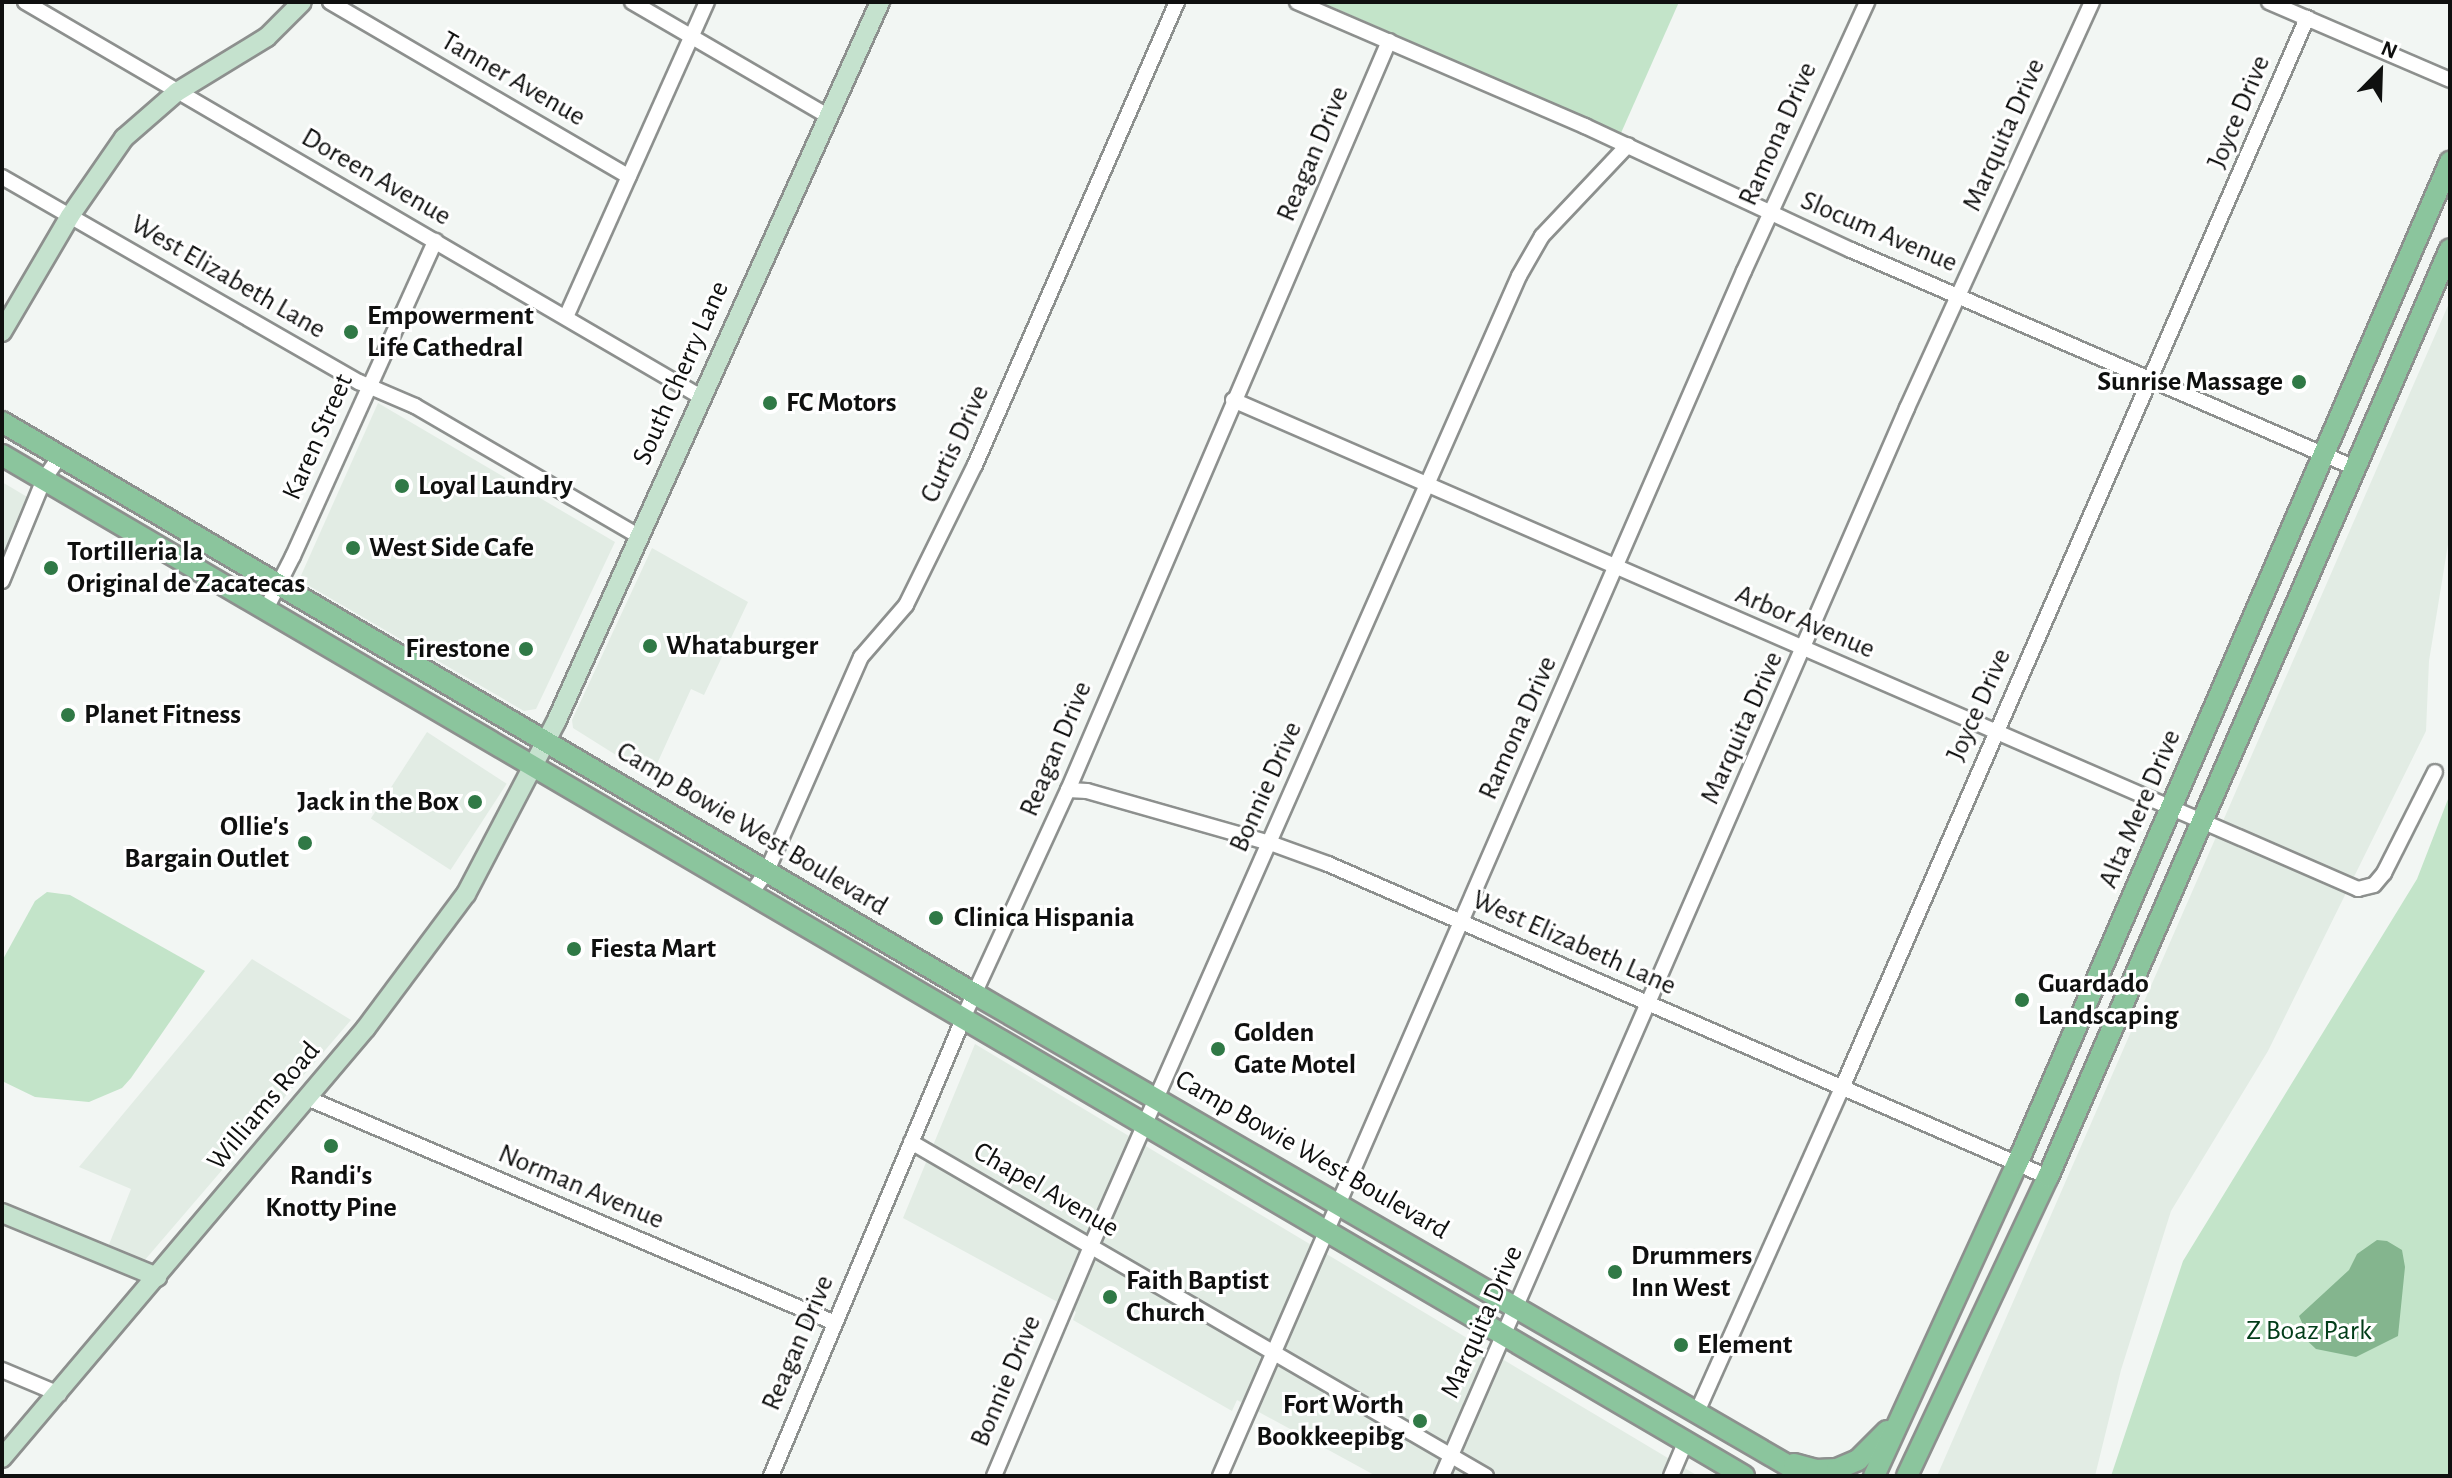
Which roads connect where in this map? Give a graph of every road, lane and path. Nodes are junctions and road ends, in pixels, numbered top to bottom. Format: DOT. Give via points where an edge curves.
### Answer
graph roads {
  1 [pos="25,2"];
  2 [pos="302,2"];
  3 [pos="330,2"];
  4 [pos="632,2"];
  5 [pos="707,2"];
  6 [pos="880,2"];
  7 [pos="1177,2"];
  8 [pos="1297,2"];
  9 [pos="1867,2"];
  10 [pos="2092,2"];
  11 [pos="2269,2"];
  12 [pos="2307,18"];
  13 [pos="691,37"];
  14 [pos="1389,41"];
  15 [pos="2450,80"];
  16 [pos="177,92"];
  17 [pos="828,116"];
  18 [pos="1628,145"];
  19 [pos="2450,162"];
  20 [pos="2,177"];
  21 [pos="629,177"];
  22 [pos="1771,213"];
  23 [pos="70,216"];
  24 [pos="435,241"];
  25 [pos="2450,249"];
  26 [pos="1961,296"];
  27 [pos="566,317"];
  28 [pos="2,332"];
  29 [pos="2151,380"];
  30 [pos="370,386"];
  31 [pos="701,397"];
  32 [pos="1233,400"];
  33 [pos="2,422"];
  34 [pos="2,455"];
  35 [pos="2324,455"];
  36 [pos="60,456"];
  37 [pos="2355,468"];
  38 [pos="44,479"];
  39 [pos="1427,487"];
  40 [pos="638,536"];
  41 [pos="1617,570"];
  42 [pos="2,581"];
  43 [pos="279,584"];
  44 [pos="266,609"];
  45 [pos="1804,650"];
  46 [pos="1996,731"];
  47 [pos="547,741"];
  48 [pos="532,766"];
  49 [pos="2435,772"];
  50 [pos="1068,790"];
  51 [pos="2171,808"];
  52 [pos="2202,821"];
  53 [pos="1270,843"];
  54 [pos="767,871"];
  55 [pos="752,892"];
  56 [pos="1461,921"];
  57 [pos="975,994"];
  58 [pos="1649,1004"];
  59 [pos="964,1016"];
  60 [pos="1842,1088"];
  61 [pos="1158,1097"];
  62 [pos="307,1098"];
  63 [pos="1145,1124"];
  64 [pos="911,1142"];
  65 [pos="2017,1164"];
  66 [pos="2048,1177"];
  67 [pos="1339,1203"];
  68 [pos="2,1213"];
  69 [pos="1327,1229"];
  70 [pos="1091,1246"];
  71 [pos="157,1277"];
  72 [pos="1516,1308"];
  73 [pos="835,1323"];
  74 [pos="1505,1337"];
  75 [pos="1274,1353"];
  76 [pos="2,1370"];
  77 [pos="59,1394"];
  78 [pos="1909,1402"];
  79 [pos="1697,1412"];
  80 [pos="1936,1415"];
  81 [pos="1753,1444"];
  82 [pos="1695,1446"];
  83 [pos="1451,1456"];
  84 [pos="2,1458"];
  85 [pos="771,1476"];
  86 [pos="994,1476"];
  87 [pos="1220,1476"];
  88 [pos="1442,1476"];
  89 [pos="1486,1476"];
  90 [pos="1671,1476"];
  91 [pos="1741,1476"];
  92 [pos="1806,1476"];
  93 [pos="1874,1476"];
  94 [pos="1907,1476"];
  95 [pos="1923,1476"];
  1 -- 16 [label="street, Doreen Avenue"];
  2 -- 16 [label="street" via="267,37"];
  3 -- 21 [label="street, Tanner Avenue"];
  4 -- 13 [label="street"];
  5 -- 13 [label="street"];
  6 -- 17 [label="street, South Cherry Lane"];
  7 -- 54 [label="street, Curtis Drive" via="975,465 906,605 861,657"];
  8 -- 14 [label="street, Slocum Avenue"];
  9 -- 22 [label="street, Ramona Drive"];
  10 -- 26 [label="street, Marquita Drive"];
  11 -- 12 [label="street"];
  12 -- 15 [label="street"];
  12 -- 29 [label="street, Joyce Drive"];
  13 -- 17 [label="street"];
  13 -- 21 [label="street"];
  14 -- 18 [label="street, Slocum Avenue"];
  14 -- 32 [label="street, Reagan Drive"];
  16 -- 23 [label="street" via="124,138"];
  16 -- 24 [label="street, Doreen Avenue"];
  17 -- 31 [label="street, South Cherry Lane"];
  18 -- 22 [label="street, Slocum Avenue"];
  18 -- 39 [label="street, Bonnie Drive" via="1542,236 1519,276"];
  19 -- 35 [label="main road, Alta Mere Drive"];
  20 -- 23 [label="street, West Elizabeth Lane"];
  21 -- 27 [label="street"];
  22 -- 26 [label="street, Slocum Avenue"];
  22 -- 41 [label="street, Ramona Drive"];
  23 -- 28 [label="street"];
  23 -- 30 [label="street, West Elizabeth Lane"];
  24 -- 27 [label="street, Doreen Avenue"];
  24 -- 30 [label="street, Karen Street"];
  25 -- 37 [label="main road"];
  26 -- 29 [label="street, Slocum Avenue"];
  26 -- 45 [label="street, Marquita Drive"];
  27 -- 31 [label="street, Doreen Avenue"];
  29 -- 35 [label="street, Slocum Avenue"];
  29 -- 46 [label="street, Joyce Drive"];
  30 -- 40 [label="street, West Elizabeth Lane" via="415,406"];
  30 -- 43 [label="street, Karen Street"];
  31 -- 40 [label="street, South Cherry Lane"];
  32 -- 39 [label="street, Arbor Avenue"];
  32 -- 50 [label="street, Reagan Drive"];
  33 -- 36 [label="main road, Camp Bowie West Boulevard"];
  34 -- 38 [label="main road, Camp Bowie West Boulevard"];
  35 -- 37 [label="street, Slocum Avenue"];
  35 -- 51 [label="main road, Alta Mere Drive"];
  36 -- 38 [label="street"];
  36 -- 43 [label="main road, Camp Bowie West Boulevard"];
  37 -- 52 [label="main road"];
  38 -- 42 [label="street"];
  38 -- 44 [label="main road, Camp Bowie West Boulevard"];
  39 -- 41 [label="street, Arbor Avenue"];
  39 -- 53 [label="street, Bonnie Drive"];
  40 -- 47 [label="street, South Cherry Lane"];
  41 -- 45 [label="street, Arbor Avenue"];
  41 -- 56 [label="street, Ramona Drive"];
  43 -- 44 [label="street, Karen Street"];
  43 -- 47 [label="main road, Camp Bowie West Boulevard"];
  44 -- 48 [label="main road, Camp Bowie West Boulevard"];
  45 -- 46 [label="street, Arbor Avenue"];
  45 -- 58 [label="street, Marquita Drive"];
  46 -- 51 [label="street, Arbor Avenue"];
  46 -- 60 [label="street, Joyce Drive"];
  47 -- 48 [label="street, South Cherry Lane"];
  47 -- 54 [label="main road, Camp Bowie West Boulevard"];
  48 -- 55 [label="main road, Camp Bowie West Boulevard"];
  48 -- 62 [label="street, Williams Road" via="449,920"];
  49 -- 52 [label="street, Arbor Avenue" via="2384,873 2374,885 2358,889"];
  50 -- 53 [label="street, West Elizabeth Lane"];
  50 -- 57 [label="street, Reagan Drive"];
  51 -- 52 [label="street, Arbor Avenue"];
  51 -- 65 [label="main road, Alta Mere Drive"];
  52 -- 66 [label="main road"];
  53 -- 56 [label="street, West Elizabeth Lane"];
  53 -- 61 [label="street, Bonnie Drive"];
  54 -- 55 [label="street, Curtis Drive"];
  54 -- 57 [label="main road, Camp Bowie West Boulevard"];
  55 -- 59 [label="main road, Camp Bowie West Boulevard"];
  56 -- 58 [label="street, West Elizabeth Lane"];
  56 -- 67 [label="street, Ramona Drive"];
  57 -- 59 [label="street, Reagan Drive"];
  57 -- 61 [label="main road, Camp Bowie West Boulevard"];
  58 -- 60 [label="street, West Elizabeth Lane"];
  58 -- 72 [label="street, Marquita Drive"];
  59 -- 63 [label="main road, Camp Bowie West Boulevard"];
  59 -- 64 [label="street, Reagan Drive"];
  60 -- 65 [label="street, West Elizabeth Lane"];
  60 -- 79 [label="street, Joyce Drive"];
  61 -- 63 [label="street, Bonnie Drive"];
  61 -- 67 [label="main road, Camp Bowie West Boulevard"];
  62 -- 71 [label="street, Williams Road"];
  62 -- 73 [label="street, Norman Avenue"];
  63 -- 69 [label="main road, Camp Bowie West Boulevard"];
  63 -- 70 [label="street, Bonnie Drive"];
  64 -- 70 [label="street, Chapel Avenue"];
  64 -- 73 [label="street, Reagan Drive"];
  65 -- 66 [label="street, West Elizabeth Lane"];
  65 -- 78 [label="main road, Alta Mere Drive"];
  66 -- 80 [label="main road"];
  67 -- 69 [label="street, Ramona Drive"];
  67 -- 72 [label="main road, Camp Bowie West Boulevard"];
  68 -- 71 [label="street"];
  69 -- 74 [label="main road, Camp Bowie West Boulevard"];
  69 -- 75 [label="street, Ramona Drive"];
  70 -- 75 [label="street, Chapel Avenue"];
  70 -- 86 [label="street, Bonnie Drive"];
  71 -- 77 [label="street, Williams Road"];
  72 -- 74 [label="street, Marquita Drive"];
  72 -- 79 [label="main road, Camp Bowie West Boulevard"];
  73 -- 85 [label="street, Reagan Drive"];
  74 -- 82 [label="main road, Camp Bowie West Boulevard"];
  74 -- 83 [label="street, Marquita Drive"];
  75 -- 83 [label="street, Chapel Avenue"];
  75 -- 87 [label="street, Ramona Drive"];
  76 -- 77 [label="street"];
  77 -- 84 [label="street, Williams Road"];
  78 -- 81 [label="main road" via="1872,1450 1837,1469 1799,1466"];
  78 -- 93 [label="main road, Alta Mere Drive"];
  79 -- 81 [label="main road, Camp Bowie West Boulevard"];
  80 -- 94 [label="main road"];
  80 -- 95 [label="main road"];
  81 -- 92 [label="main road, Camp Bowie West Boulevard"];
  82 -- 90 [label="street"];
  82 -- 91 [label="main road, Camp Bowie West Boulevard"];
  83 -- 88 [label="street, Marquita Drive"];
  83 -- 89 [label="street, Chapel Avenue"];
}
